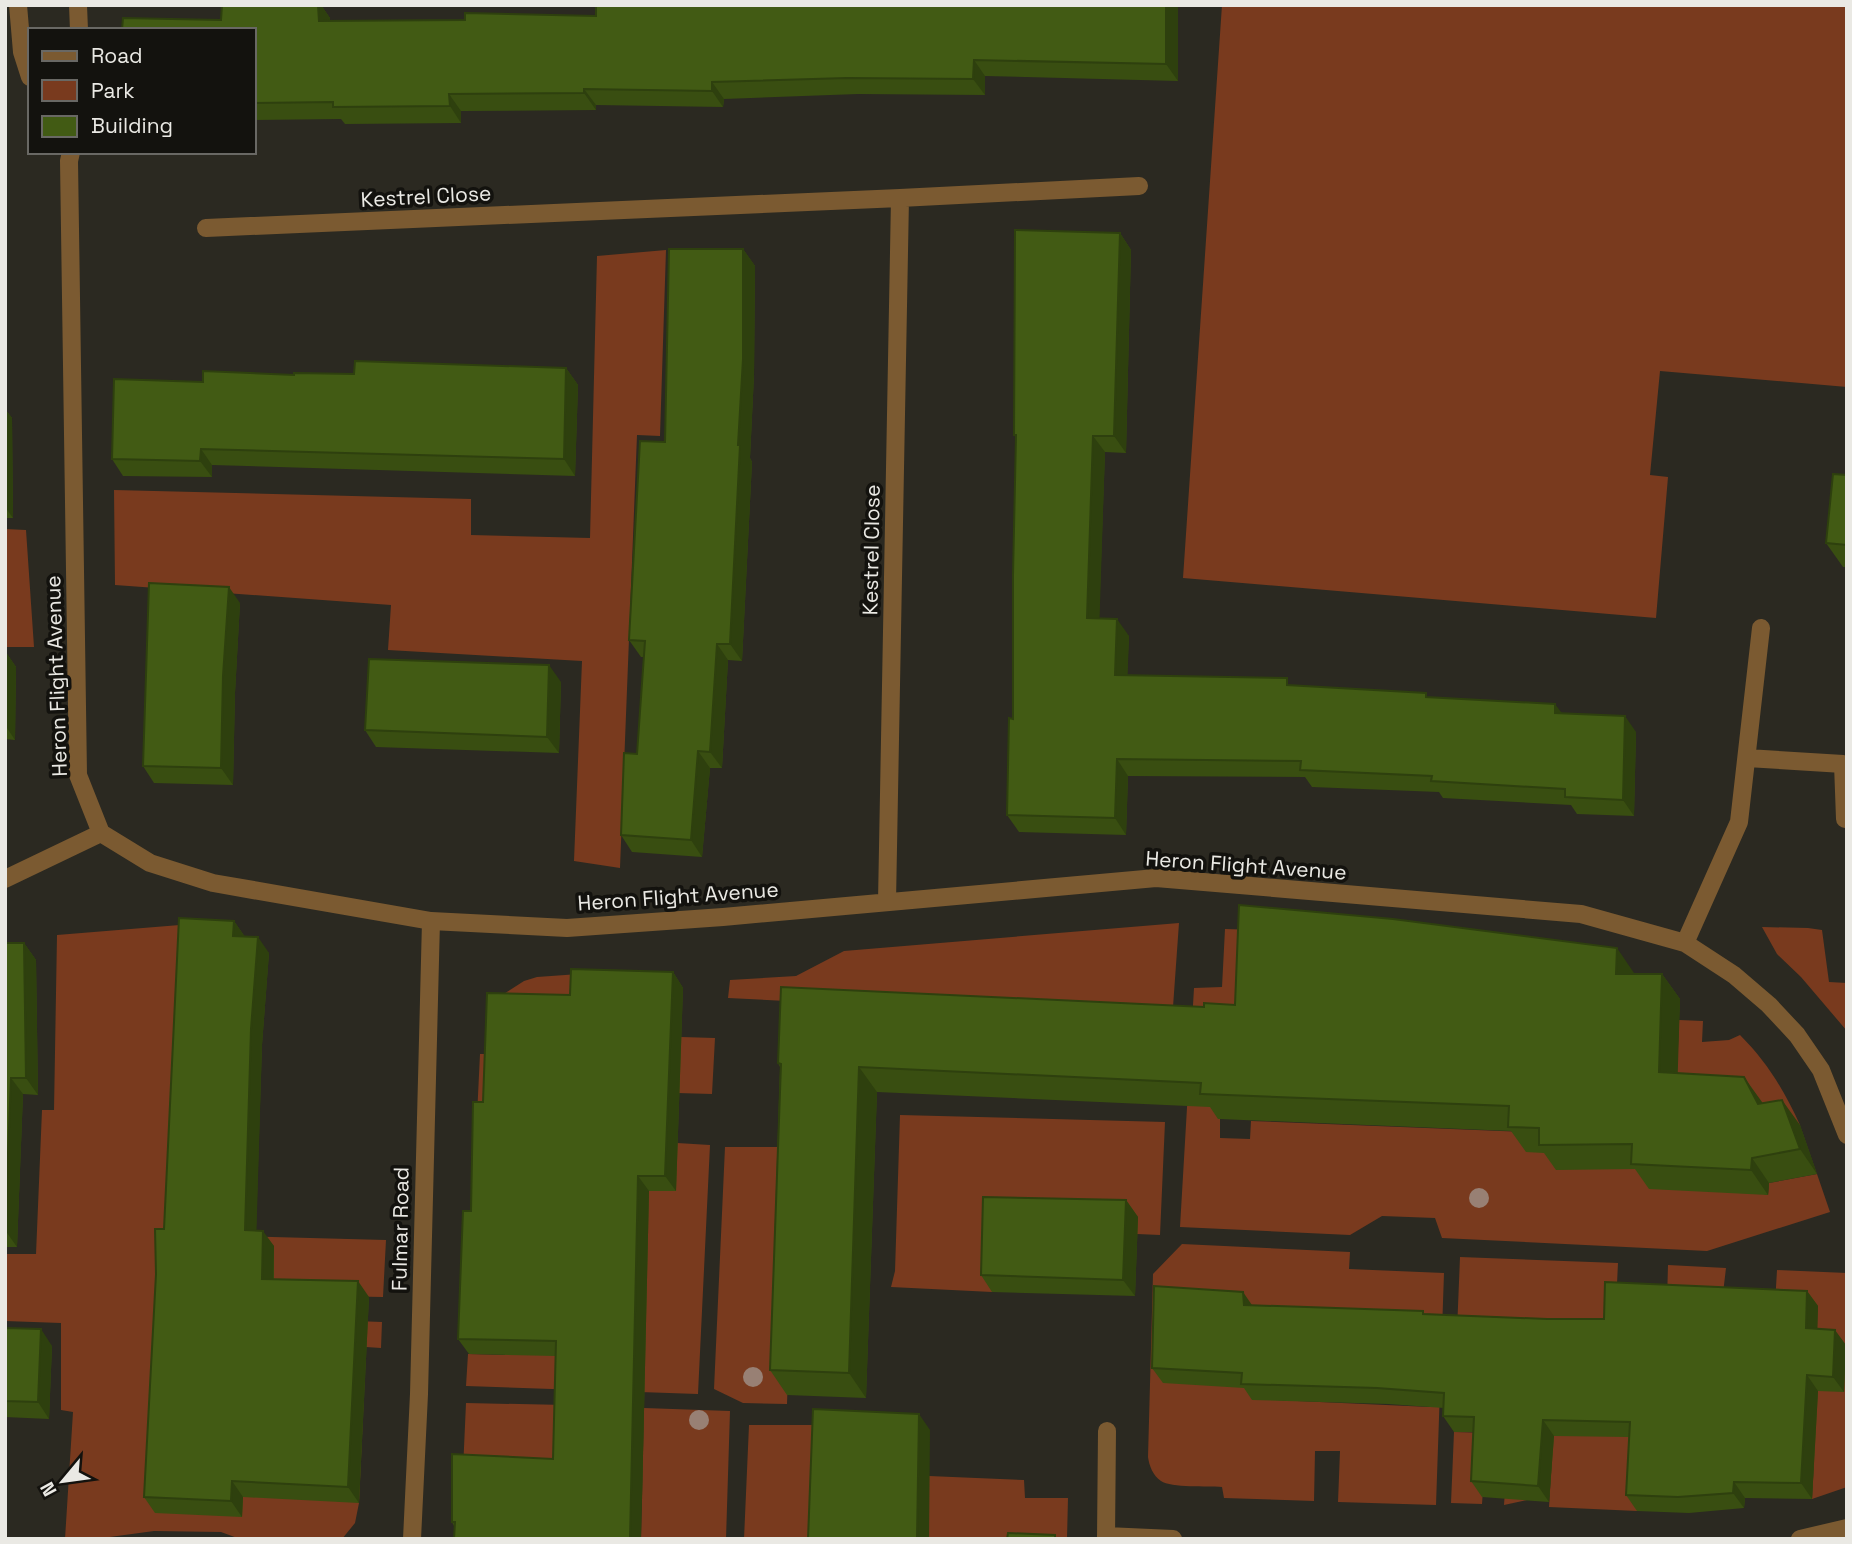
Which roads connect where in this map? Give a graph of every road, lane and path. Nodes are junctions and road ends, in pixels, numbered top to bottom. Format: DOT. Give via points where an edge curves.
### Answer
graph roads {
  1 [pos="18,5"];
  2 [pos="79,5"];
  3 [pos="79,28"];
  4 [pos="28,71"];
  5 [pos="68,155"];
  6 [pos="1139,186"];
  7 [pos="900,198"];
  8 [pos="206,228"];
  9 [pos="1761,628"];
  10 [pos="1746,758"];
  11 [pos="1845,819"];
  12 [pos="101,832"];
  13 [pos="5,879"];
  14 [pos="887,902"];
  15 [pos="431,921"];
  16 [pos="1685,943"];
  17 [pos="1847,1135"];
  18 [pos="1107,1430"];
  19 [pos="1847,1528"];
  20 [pos="1106,1538"];
  21 [pos="412,1539"];
  22 [pos="1173,1539"];
  23 [pos="1800,1539"];
  1 -- 4 [label="street"];
  2 -- 3 [label="street"];
  5 -- 12 [label="street, Heron Flight Avenue" via="78,775"];
  6 -- 7 [label="street, Kestrel Close"];
  7 -- 8 [label="street, Kestrel Close"];
  7 -- 14 [label="street, Kestrel Close"];
  9 -- 10 [label="street"];
  10 -- 11 [label="street" via="1843,764"];
  10 -- 16 [label="street" via="1739,822"];
  12 -- 13 [label="street"];
  12 -- 15 [label="street, Heron Flight Avenue" via="150,863 213,883"];
  14 -- 15 [label="street, Heron Flight Avenue" via="567,928"];
  14 -- 16 [label="street, Heron Flight Avenue" via="1156,878 1581,914"];
  15 -- 21 [label="street, Fulmar Road"];
  16 -- 17 [label="street, Heron Flight Avenue" via="1734,975 1797,1035 1821,1070"];
  18 -- 20 [label="street"];
  19 -- 23 [label="street"];
  20 -- 22 [label="street"];
}
